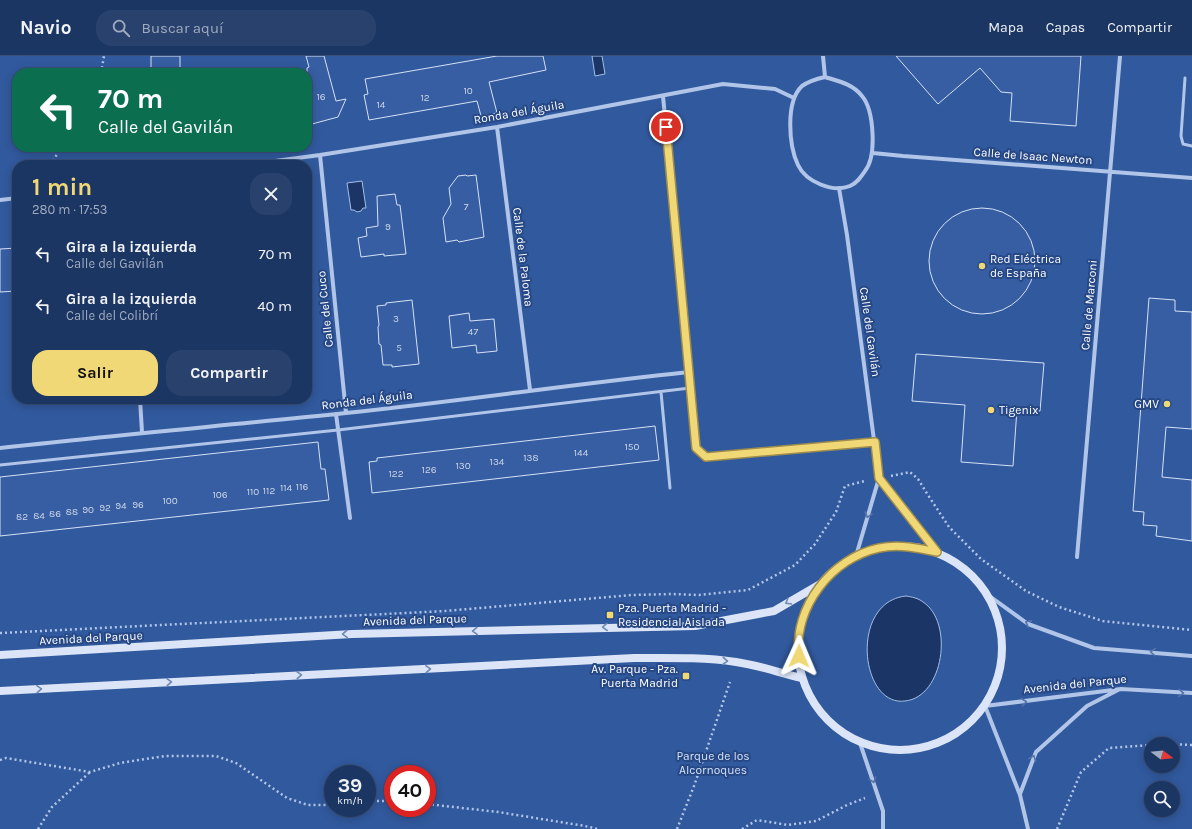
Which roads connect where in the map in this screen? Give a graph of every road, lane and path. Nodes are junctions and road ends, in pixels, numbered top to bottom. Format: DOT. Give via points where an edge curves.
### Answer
graph roads {
  1 [pos="104,56"];
  2 [pos="823,56"];
  3 [pos="1120,56"];
  4 [pos="102,68"];
  5 [pos="824,77"];
  6 [pos="1185,78"];
  7 [pos="663,96"];
  8 [pos="794,98"];
  9 [pos="497,127"];
  10 [pos="1192,146"];
  11 [pos="872,153"];
  12 [pos="320,155"];
  13 [pos="283,160"];
  14 [pos="1110,172"];
  15 [pos="1192,178"];
  16 [pos="839,188"];
  17 [pos="12,199"];
  18 [pos="0,200"];
  19 [pos="689,372"];
  20 [pos="690,388"];
  21 [pos="530,390"];
  22 [pos="660,392"];
  23 [pos="140,404"];
  24 [pos="346,413"];
  25 [pos="336,414"];
  26 [pos="338,430"];
  27 [pos="142,432"];
  28 [pos="875,442"];
  29 [pos="0,448"];
  30 [pos="0,465"];
  31 [pos="879,478"];
  32 [pos="670,488"];
  33 [pos="350,518"];
  34 [pos="937,552"];
  35 [pos="856,556"];
  36 [pos="1077,557"];
  37 [pos="822,583"];
  38 [pos="988,595"];
  39 [pos="1192,630"];
  40 [pos="0,633"];
  41 [pos="0,655"];
  42 [pos="1192,656"];
  43 [pos="802,678"];
  44 [pos="730,682"];
  45 [pos="1122,689"];
  46 [pos="0,691"];
  47 [pos="1192,694"];
  48 [pos="985,706"];
  49 [pos="860,743"];
  50 [pos="1180,744"];
  51 [pos="1192,745"];
  52 [pos="1144,746"];
  53 [pos="0,760"];
  54 [pos="90,772"];
  55 [pos="877,793"];
  56 [pos="1020,795"];
  57 [pos="324,805"];
  58 [pos="436,805"];
  59 [pos="38,829"];
  60 [pos="597,829"];
  61 [pos="677,829"];
  62 [pos="742,829"];
  63 [pos="883,829"];
  64 [pos="1028,829"];
  65 [pos="1057,829"];
  1 -- 4 [label="path"];
  2 -- 5 [label="street"];
  3 -- 14 [label="street, Calle de Marconi"];
  5 -- 8 [label="street" via="812,80 802,87"];
  5 -- 11 [label="street" via="852,87 863,96 868,108 873,139"];
  6 -- 10 [label="lane" via="1181,136 1183,144"];
  7 -- 8 [label="street, Ronda del Águila" via="723,84 775,89"];
  7 -- 9 [label="street, Ronda del Águila"];
  7 -- 19 [label="street"];
  8 -- 16 [label="street" via="790,127 798,166 815,181"];
  9 -- 12 [label="street, Ronda del Águila"];
  9 -- 21 [label="street, Calle de la Paloma"];
  11 -- 14 [label="street, Calle de Isaac Newton"];
  11 -- 16 [label="street" via="868,168 860,179 851,186"];
  12 -- 13 [label="street, Ronda del Águila"];
  12 -- 24 [label="street, Calle del Cuco"];
  14 -- 15 [label="street, Calle de Isaac Newton"];
  14 -- 36 [label="street, Calle de Marconi"];
  16 -- 28 [label="street, Calle del Gavilán"];
  17 -- 18 [label="street"];
  19 -- 20 [label="street"];
  19 -- 21 [label="street, Ronda del Águila"];
  20 -- 22 [label="lane"];
  20 -- 28 [label="street" via="696,448 706,457"];
  21 -- 24 [label="street, Ronda del Águila"];
  22 -- 26 [label="lane"];
  22 -- 32 [label="lane"];
  23 -- 27 [label="street"];
  24 -- 25 [label="street, Ronda del Águila"];
  25 -- 26 [label="street"];
  25 -- 27 [label="street, Ronda del Águila"];
  26 -- 30 [label="lane"];
  26 -- 33 [label="street"];
  27 -- 29 [label="street, Ronda del Águila"];
  28 -- 31 [label="street, Calle del Gavilán"];
  31 -- 34 [label="street"];
  31 -- 35 [label="street, Calle del Gavilán, one-way"];
  31 -- 39 [label="path" via="910,472 918,479 949,527 981,559 1026,591 1058,607 1103,621"];
  31 -- 40 [label="path" via="845,486 836,512 815,544 795,565 748,590 699,595 632,595 445,611"];
  34 -- 35 [label="street" via="904,546 879,548"];
  34 -- 38 [label="street" via="966,569"];
  35 -- 37 [label="street" via="838,567"];
  37 -- 41 [label="street, Avenida del Parque, one-way" via="774,611 695,626 352,634"];
  37 -- 43 [label="street" via="803,618 798,645"];
  42 -- 38 [label="street, one-way" via="1094,648 1028,624"];
  38 -- 48 [label="street" via="999,620 1003,648 999,676"];
  46 -- 43 [label="street, one-way" via="634,658 686,658 735,662"];
  43 -- 49 [label="street" via="815,705 835,727"];
  44 -- 61 [label="path"];
  45 -- 47 [label="street, Avenida del Parque, one-way"];
  48 -- 45 [label="street, Avenida del Parque, one-way"];
  56 -- 45 [label="street, one-way" via="1036,752 1087,706"];
  48 -- 49 [label="street" via="970,724 946,741 918,750 888,750"];
  48 -- 56 [label="street"];
  49 -- 55 [label="street, one-way"];
  50 -- 51 [label="path"];
  52 -- 65 [label="path" via="1109,748 1081,772"];
  53 -- 54 [label="path" via="6,758"];
  54 -- 57 [label="path" via="120,763 165,756 216,756 236,763 287,798 308,805"];
  54 -- 59 [label="path" via="52,807"];
  55 -- 62 [label="path" via="846,805 816,821 788,825 757,820"];
  55 -- 63 [label="street" via="883,811"];
  56 -- 64 [label="street"];
  58 -- 60 [label="path" via="498,812"];
}
